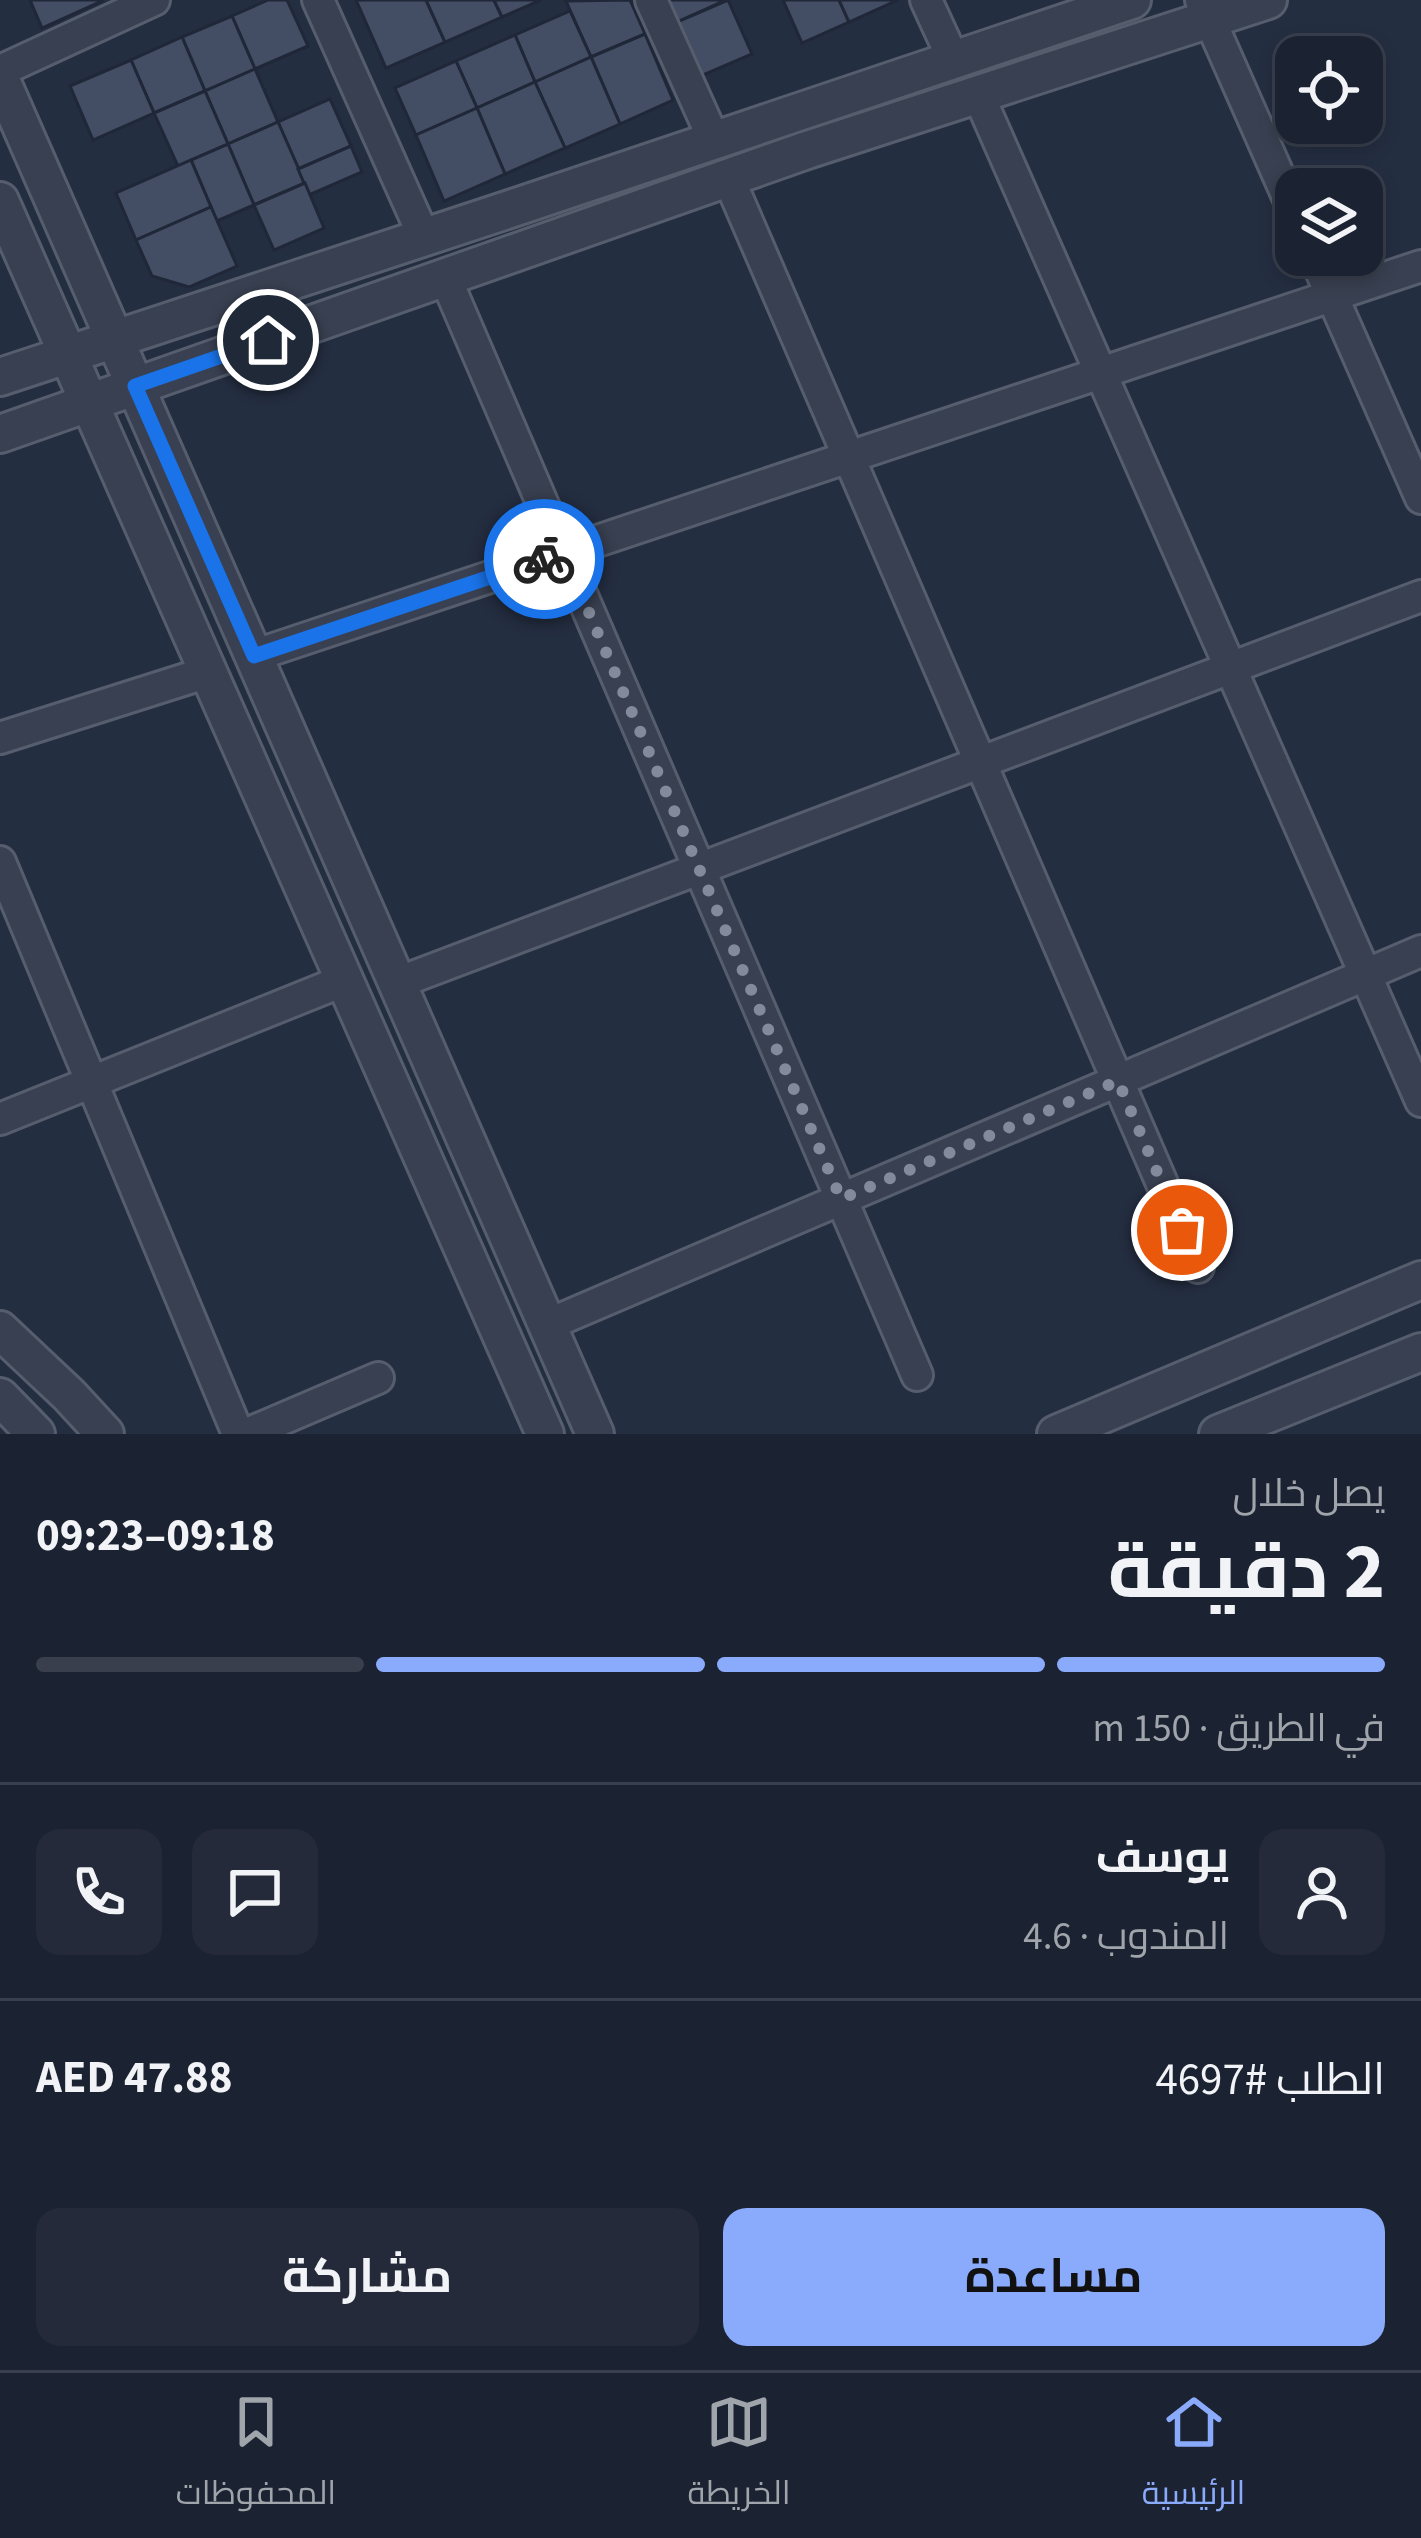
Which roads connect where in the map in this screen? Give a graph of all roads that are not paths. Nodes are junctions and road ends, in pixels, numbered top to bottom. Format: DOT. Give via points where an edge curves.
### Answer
graph roads {
  1 [pos="154,0"];
  2 [pos="318,0"];
  3 [pos="651,0"];
  4 [pos="926,0"];
  5 [pos="1132,0"];
  6 [pos="1268,0"];
  7 [pos="1205,9"];
  8 [pos="954,61"];
  9 [pos="0,75"];
  10 [pos="978,94"];
  11 [pos="714,140"];
  12 [pos="1275,168"];
  13 [pos="728,177"];
  14 [pos="0,201"];
  15 [pos="424,237"];
  16 [pos="1421,266"];
  17 [pos="1323,276"];
  18 [pos="445,278"];
  19 [pos="1332,296"];
  20 [pos="114,338"];
  21 [pos="67,353"];
  22 [pos="1101,373"];
  23 [pos="0,376"];
  24 [pos="135,386"];
  25 [pos="89,403"];
  26 [pos="0,434"];
  27 [pos="849,457"];
  28 [pos="1421,498"];
  29 [pos="563,552"];
  30 [pos="1421,596"];
  31 [pos="254,656"];
  32 [pos="1231,668"];
  33 [pos="208,672"];
  34 [pos="0,739"];
  35 [pos="980,763"];
  36 [pos="0,862"];
  37 [pos="699,869"];
  38 [pos="1421,951"];
  39 [pos="1365,975"];
  40 [pos="345,980"];
  41 [pos="397,983"];
  42 [pos="89,1081"];
  43 [pos="1118,1081"];
  44 [pos="1421,1101"];
  45 [pos="0,1119"];
  46 [pos="841,1199"];
  47 [pos="1198,1267"];
  48 [pos="1421,1280"];
  49 [pos="547,1325"];
  50 [pos="0,1330"];
  51 [pos="1421,1352"];
  52 [pos="917,1375"];
  53 [pos="378,1378"];
  54 [pos="0,1396"];
  55 [pos="36,1434"];
  56 [pos="105,1434"];
  57 [pos="242,1434"];
  58 [pos="545,1434"];
  59 [pos="595,1434"];
  60 [pos="1056,1434"];
  61 [pos="1218,1434"];
  1 -- 9 [label="street"];
  2 -- 15 [label="street"];
  3 -- 11 [label="street"];
  4 -- 8 [label="street"];
  5 -- 8 [label="street"];
  6 -- 7 [label="street"];
  7 -- 10 [label="street"];
  7 -- 12 [label="street"];
  8 -- 11 [label="street"];
  9 -- 20 [label="street"];
  10 -- 13 [label="street"];
  10 -- 22 [label="street"];
  11 -- 15 [label="street"];
  13 -- 18 [label="street"];
  13 -- 27 [label="street"];
  14 -- 21 [label="street"];
  15 -- 20 [label="street"];
  16 -- 19 [label="street"];
  17 -- 19 [label="street"];
  18 -- 24 [label="street"];
  18 -- 29 [label="street"];
  19 -- 22 [label="street"];
  19 -- 28 [label="street"];
  20 -- 21 [label="street"];
  20 -- 24 [label="street"];
  21 -- 23 [label="street"];
  21 -- 25 [label="street"];
  22 -- 27 [label="street"];
  22 -- 32 [label="street"];
  24 -- 25 [label="street"];
  24 -- 31 [label="street"];
  25 -- 26 [label="street"];
  25 -- 33 [label="street"];
  27 -- 29 [label="street"];
  27 -- 35 [label="street"];
  29 -- 31 [label="street"];
  29 -- 37 [label="street"];
  30 -- 32 [label="street"];
  31 -- 41 [label="street"];
  32 -- 35 [label="street"];
  32 -- 39 [label="street"];
  33 -- 34 [label="street"];
  33 -- 40 [label="street"];
  35 -- 37 [label="street"];
  35 -- 43 [label="street"];
  36 -- 42 [label="street"];
  37 -- 41 [label="street"];
  37 -- 46 [label="street"];
  38 -- 39 [label="street"];
  39 -- 43 [label="street"];
  39 -- 44 [label="street"];
  40 -- 42 [label="street"];
  40 -- 58 [label="street"];
  41 -- 49 [label="street"];
  42 -- 45 [label="street"];
  42 -- 57 [label="street"];
  43 -- 46 [label="street"];
  43 -- 47 [label="street"];
  46 -- 49 [label="street"];
  46 -- 52 [label="street"];
  48 -- 60 [label="street"];
  49 -- 59 [label="street"];
  50 -- 56 [label="street"];
  51 -- 61 [label="street"];
  53 -- 57 [label="street"];
  54 -- 55 [label="street"];
}
